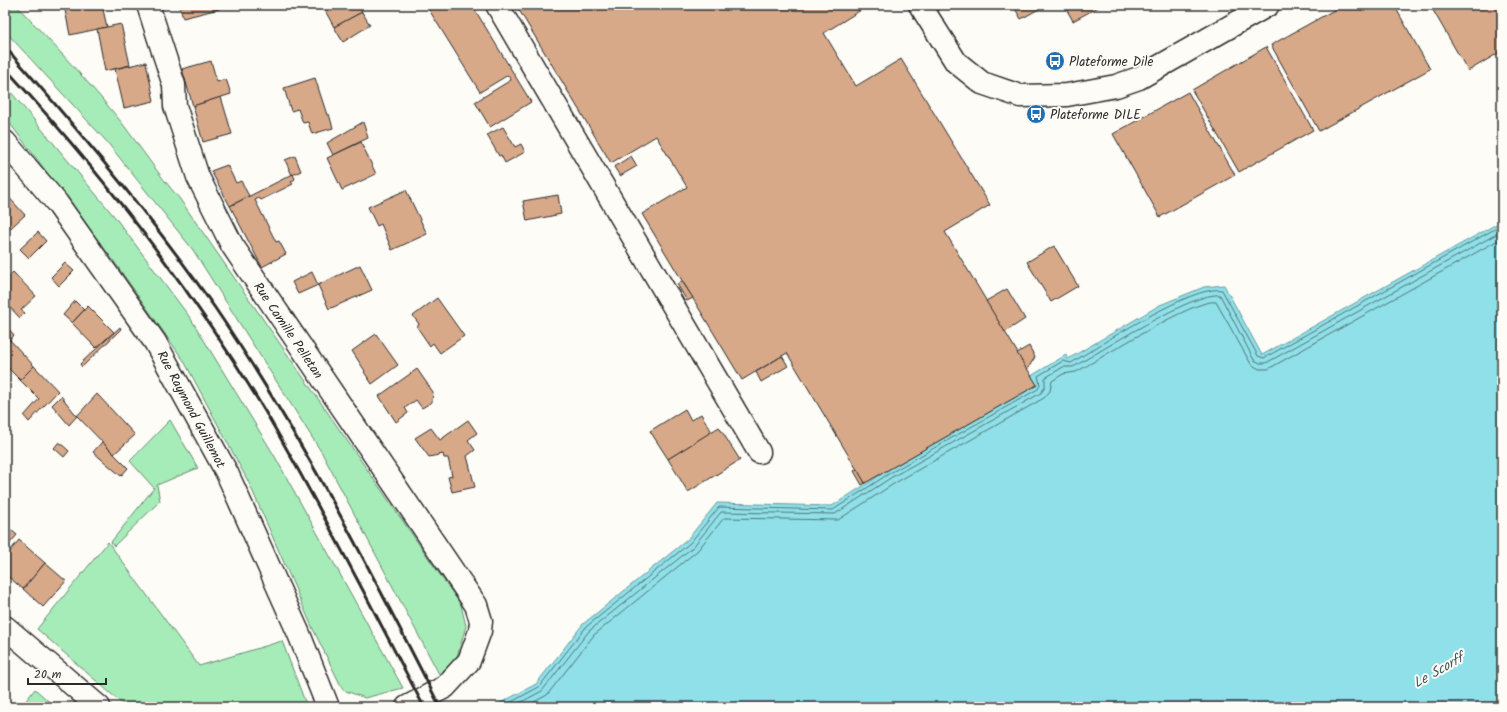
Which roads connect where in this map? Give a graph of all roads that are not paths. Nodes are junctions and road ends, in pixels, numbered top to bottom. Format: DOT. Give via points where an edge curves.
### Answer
graph roads {
  1 [pos="148,5"];
  2 [pos="497,5"];
  3 [pos="920,5"];
  4 [pos="1268,5"];
  5 [pos="5,142"];
  6 [pos="759,452"];
  7 [pos="5,627"];
  8 [pos="99,707"];
  9 [pos="328,707"];
  10 [pos="407,707"];
  1 -- 10 [label="street, Rue Camille Pelletan" via="174,85 175,106 198,178 232,245 476,605 480,631 469,662 445,687"];
  2 -- 6 [label="street"];
  3 -- 4 [label="street" via="956,62 982,84 1020,96 1067,95 1116,86 1139,78"];
  5 -- 9 [label="street, Rue Raymond Guillemot" via="57,203 155,342 227,473 299,634"];
  7 -- 8 [label="street"];
}
